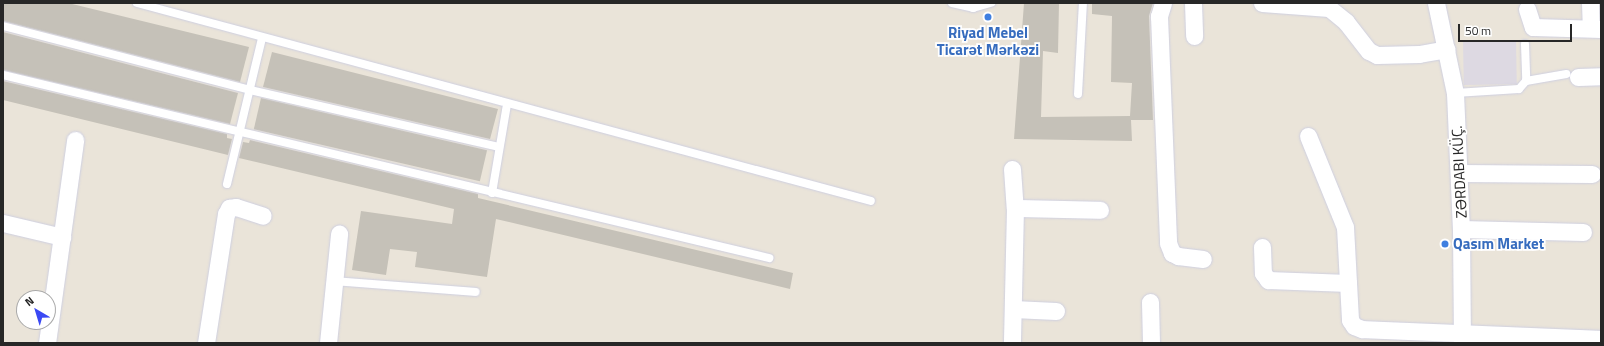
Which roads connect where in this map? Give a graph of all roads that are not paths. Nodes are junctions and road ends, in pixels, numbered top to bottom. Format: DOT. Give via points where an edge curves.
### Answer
graph roads {
  1 [pos="137,3"];
  2 [pos="952,3"];
  3 [pos="991,3"];
  4 [pos="1083,3"];
  5 [pos="1163,3"];
  6 [pos="1193,3"];
  7 [pos="1262,3"];
  8 [pos="1436,3"];
  9 [pos="1590,3"];
  10 [pos="1528,9"];
  11 [pos="3,26"];
  12 [pos="1596,29"];
  13 [pos="1194,36"];
  14 [pos="262,38"];
  15 [pos="1525,44"];
  16 [pos="1447,49"];
  17 [pos="3,75"];
  18 [pos="1572,76"];
  19 [pos="1601,76"];
  20 [pos="1526,81"];
  21 [pos="250,90"];
  22 [pos="1455,93"];
  23 [pos="1078,94"];
  24 [pos="507,104"];
  25 [pos="240,132"];
  26 [pos="1308,136"];
  27 [pos="75,140"];
  28 [pos="499,147"];
  29 [pos="1012,169"];
  30 [pos="1458,173"];
  31 [pos="1592,174"];
  32 [pos="227,184"];
  33 [pos="492,194"];
  34 [pos="871,201"];
  35 [pos="1015,208"];
  36 [pos="1100,210"];
  37 [pos="263,216"];
  38 [pos="3,223"];
  39 [pos="1461,229"];
  40 [pos="1583,232"];
  41 [pos="339,234"];
  42 [pos="62,237"];
  43 [pos="1262,247"];
  44 [pos="769,258"];
  45 [pos="1203,259"];
  46 [pos="334,281"];
  47 [pos="1348,284"];
  48 [pos="476,292"];
  49 [pos="1150,302"];
  50 [pos="1013,309"];
  51 [pos="1056,311"];
  52 [pos="1462,338"];
  53 [pos="1601,339"];
  54 [pos="48,343"];
  55 [pos="206,343"];
  56 [pos="328,343"];
  57 [pos="1012,343"];
  58 [pos="1151,343"];
  1 -- 14 [label="lane"];
  2 -- 3 [label="lane" via="973,8"];
  4 -- 23 [label="lane"];
  5 -- 45 [label="street" via="1159,16 1168,244 1172,253 1178,256"];
  6 -- 13 [label="street"];
  7 -- 16 [label="street" via="1330,8 1346,22 1369,52 1377,54 1419,54"];
  8 -- 16 [label="street, ZƏRDABI KÜÇ."];
  9 -- 12 [label="street"];
  10 -- 12 [label="street" via="1529,23 1533,27"];
  11 -- 21 [label="lane"];
  14 -- 21 [label="lane"];
  14 -- 24 [label="lane"];
  15 -- 20 [label="lane"];
  16 -- 22 [label="street, ZƏRDABI KÜÇ."];
  17 -- 25 [label="lane"];
  18 -- 19 [label="street"];
  18 -- 20 [label="lane"];
  20 -- 22 [label="lane" via="1519,89"];
  21 -- 25 [label="lane"];
  21 -- 28 [label="lane"];
  22 -- 30 [label="street, ZƏRDABI KÜÇ."];
  24 -- 28 [label="lane"];
  24 -- 34 [label="lane"];
  25 -- 32 [label="lane"];
  25 -- 33 [label="lane"];
  26 -- 47 [label="street" via="1342,215"];
  27 -- 42 [label="street"];
  28 -- 33 [label="lane"];
  29 -- 35 [label="street"];
  30 -- 31 [label="street"];
  30 -- 39 [label="street, ZƏRDABI KÜÇ."];
  33 -- 44 [label="lane"];
  35 -- 36 [label="street"];
  35 -- 50 [label="street"];
  37 -- 55 [label="street" via="236,207 230,208 226,214"];
  38 -- 42 [label="street"];
  39 -- 40 [label="street"];
  39 -- 52 [label="street, ZƏRDABI KÜÇ."];
  41 -- 46 [label="street"];
  42 -- 54 [label="street"];
  43 -- 47 [label="street" via="1263,273 1268,280"];
  46 -- 48 [label="lane"];
  46 -- 56 [label="street"];
  47 -- 52 [label="street" via="1350,320 1354,326 1362,329"];
  49 -- 58 [label="street"];
  50 -- 51 [label="street"];
  50 -- 57 [label="street"];
  52 -- 53 [label="street"];
}
